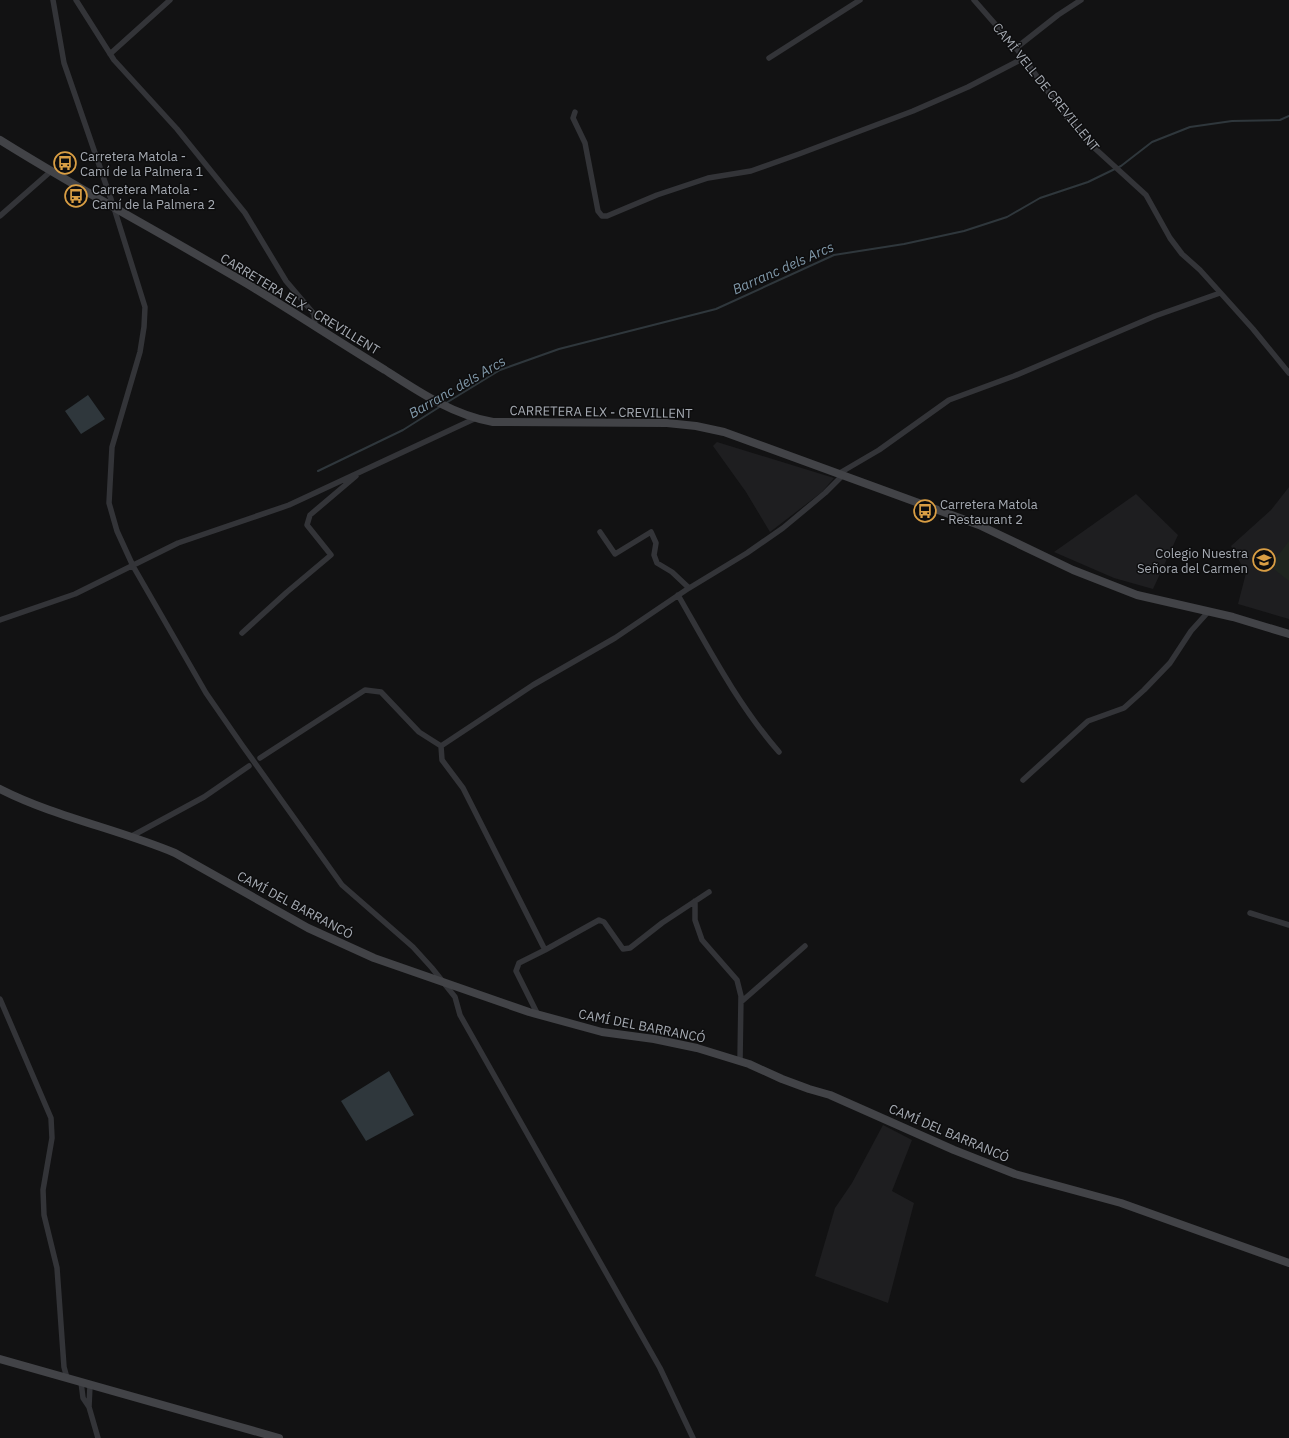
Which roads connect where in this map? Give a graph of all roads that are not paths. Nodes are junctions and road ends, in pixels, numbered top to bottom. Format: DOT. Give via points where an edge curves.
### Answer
graph roads {
  1 [pos="53,0"];
  2 [pos="76,0"];
  3 [pos="170,0"];
  4 [pos="860,0"];
  5 [pos="974,0"];
  6 [pos="1081,0"];
  7 [pos="1016,48"];
  8 [pos="110,54"];
  9 [pos="769,58"];
  10 [pos="1024,58"];
  11 [pos="575,112"];
  12 [pos="0,140"];
  13 [pos="50,172"];
  14 [pos="114,208"];
  15 [pos="0,216"];
  16 [pos="1220,293"];
  17 [pos="315,326"];
  18 [pos="1289,373"];
  19 [pos="474,419"];
  20 [pos="363,470"];
  21 [pos="840,475"];
  22 [pos="600,532"];
  23 [pos="133,566"];
  24 [pos="689,588"];
  25 [pos="678,595"];
  26 [pos="1209,611"];
  27 [pos="0,620"];
  28 [pos="242,633"];
  29 [pos="1289,634"];
  30 [pos="441,746"];
  31 [pos="779,752"];
  32 [pos="260,758"];
  33 [pos="249,766"];
  34 [pos="1023,780"];
  35 [pos="1,791"];
  36 [pos="130,837"];
  37 [pos="709,892"];
  38 [pos="695,902"];
  39 [pos="1250,912"];
  40 [pos="1289,925"];
  41 [pos="805,946"];
  42 [pos="545,950"];
  43 [pos="443,981"];
  44 [pos="0,999"];
  45 [pos="741,1002"];
  46 [pos="538,1015"];
  47 [pos="740,1061"];
  48 [pos="1289,1263"];
  49 [pos="0,1359"];
  50 [pos="67,1378"];
  51 [pos="81,1382"];
  52 [pos="90,1385"];
  53 [pos="89,1407"];
  54 [pos="98,1438"];
  55 [pos="278,1438"];
  56 [pos="694,1438"];
  1 -- 14 [label="street" via="64,63"];
  2 -- 8 [label="street"];
  3 -- 8 [label="street"];
  4 -- 9 [label="street"];
  5 -- 7 [label="street, CAMÍ VELL DE CREVILLENT"];
  6 -- 7 [label="street"];
  7 -- 10 [label="street, CAMÍ VELL DE CREVILLENT"];
  8 -- 17 [label="street" via="177,129 245,213 286,281 314,314"];
  10 -- 11 [label="street" via="913,111 752,171 708,178 657,195 607,216 602,216 598,210 585,143 573,118"];
  10 -- 16 [label="street, CAMÍ VELL DE CREVILLENT" via="1089,143 1146,195 1182,254"];
  12 -- 13 [label="street, CARRETERA ELX - CREVILLENT"];
  13 -- 14 [label="street, CARRETERA ELX - CREVILLENT"];
  13 -- 15 [label="street"];
  14 -- 17 [label="street, CARRETERA ELX - CREVILLENT"];
  14 -- 23 [label="street" via="145,306 140,352 112,447 110,477 109,502 117,531"];
  16 -- 18 [label="street, CAMÍ VELL DE CREVILLENT"];
  16 -- 21 [label="street" via="1155,316 1014,376 949,400"];
  17 -- 19 [label="street, CARRETERA ELX - CREVILLENT" via="421,392"];
  19 -- 20 [label="street"];
  19 -- 21 [label="street, CARRETERA ELX - CREVILLENT" via="493,422 667,423 696,426 724,432"];
  20 -- 23 [label="street" via="289,505 178,543"];
  20 -- 28 [label="street" via="310,515 308,526 331,554"];
  21 -- 24 [label="street" via="825,493 783,528"];
  21 -- 26 [label="street, CARRETERA ELX - CREVILLENT" via="979,525 1105,583 1138,595"];
  22 -- 24 [label="street" via="615,554 651,532 656,543 654,555 657,563 672,572"];
  23 -- 27 [label="street" via="75,594"];
  23 -- 43 [label="street" via="206,693 342,884 413,947"];
  24 -- 25 [label="street"];
  25 -- 30 [label="street" via="615,638 533,685"];
  25 -- 31 [label="street" via="723,674 759,729"];
  26 -- 29 [label="street, CARRETERA ELX - CREVILLENT"];
  26 -- 34 [label="street" via="1191,631 1170,663 1144,690 1124,708 1088,721"];
  30 -- 32 [label="street" via="419,732 381,692 365,690"];
  30 -- 42 [label="street" via="442,760 462,788"];
  33 -- 36 [label="street" via="204,797"];
  35 -- 36 [label="street, CAMÍ DEL BARRANCÓ"];
  36 -- 43 [label="street, CAMÍ DEL BARRANCÓ" via="175,854 338,943"];
  37 -- 38 [label="street"];
  38 -- 42 [label="street" via="630,948 623,949 604,922 599,920"];
  38 -- 45 [label="street" via="695,920 702,940 737,980"];
  39 -- 40 [label="street"];
  41 -- 45 [label="street"];
  42 -- 46 [label="street" via="519,963 516,971"];
  43 -- 46 [label="street, CAMÍ DEL BARRANCÓ"];
  43 -- 56 [label="street" via="455,997 460,1015 660,1368"];
  44 -- 50 [label="street" via="50,1118 52,1138 43,1190 44,1215 57,1268"];
  45 -- 47 [label="street"];
  46 -- 47 [label="street, CAMÍ DEL BARRANCÓ" via="602,1032 697,1048"];
  47 -- 48 [label="street, CAMÍ DEL BARRANCÓ" via="802,1087 830,1095 1015,1174 1121,1203"];
  49 -- 50 [label="street"];
  50 -- 51 [label="street"];
  51 -- 52 [label="street"];
  51 -- 53 [label="street" via="83,1398"];
  52 -- 53 [label="street"];
  52 -- 55 [label="street"];
  53 -- 54 [label="street"];
}
